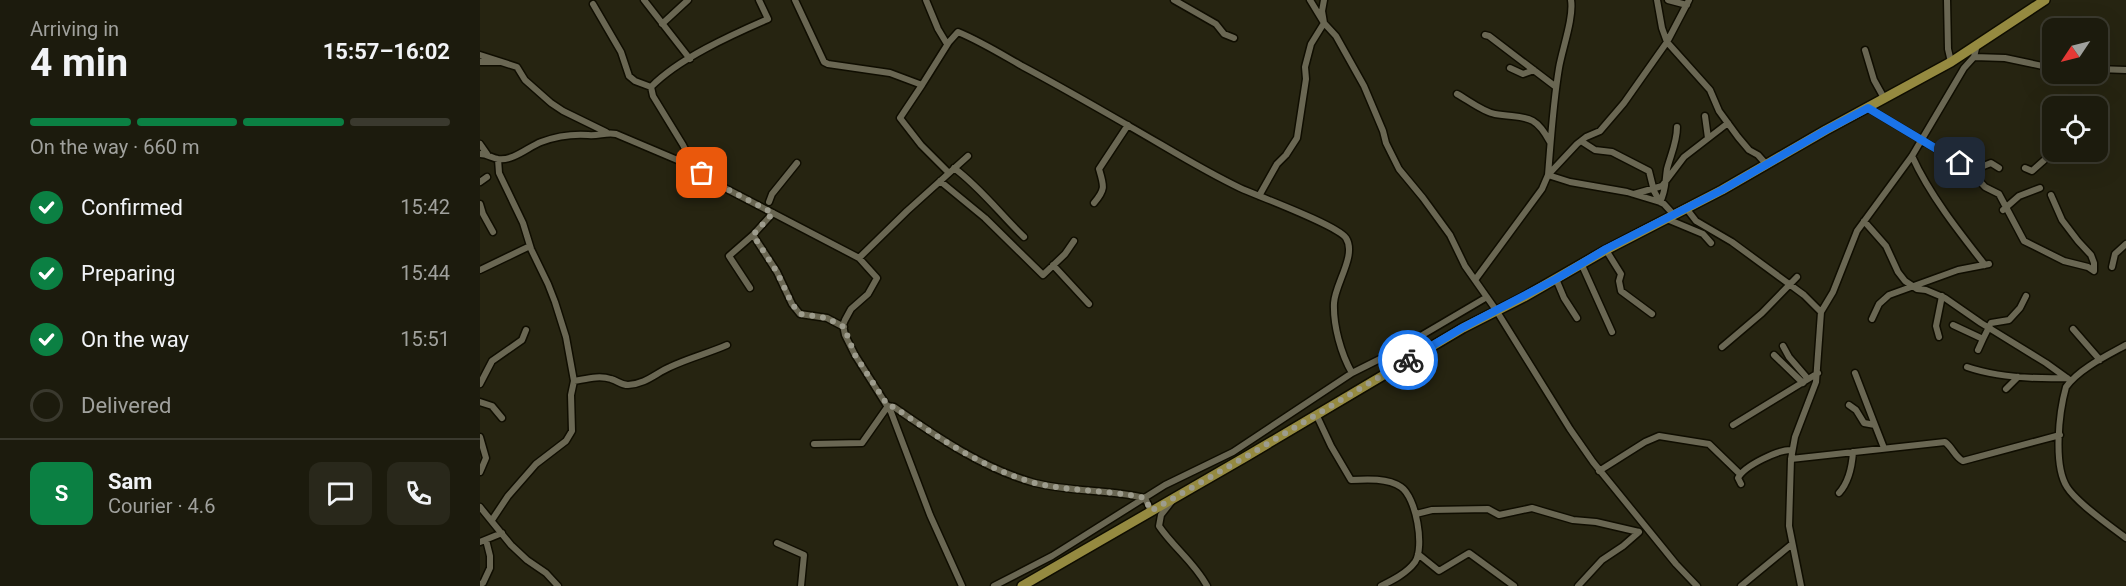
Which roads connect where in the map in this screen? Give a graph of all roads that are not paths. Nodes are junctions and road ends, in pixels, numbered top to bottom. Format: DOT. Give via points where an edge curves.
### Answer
graph roads {
  1 [pos="645,0"];
  2 [pos="687,0"];
  3 [pos="759,0"];
  4 [pos="795,0"];
  5 [pos="926,0"];
  6 [pos="1174,0"];
  7 [pos="1310,0"];
  8 [pos="1324,0"];
  9 [pos="1571,0"];
  10 [pos="1657,0"];
  11 [pos="1668,0"];
  12 [pos="1947,0"];
  13 [pos="2045,0"];
  14 [pos="1688,2"];
  15 [pos="593,4"];
  16 [pos="1323,23"];
  17 [pos="662,24"];
  18 [pos="1485,35"];
  19 [pos="1234,38"];
  20 [pos="1667,42"];
  21 [pos="947,44"];
  22 [pos="1977,44"];
  23 [pos="1865,50"];
  24 [pos="480,55"];
  25 [pos="1974,57"];
  26 [pos="690,59"];
  27 [pos="480,62"];
  28 [pos="505,62"];
  29 [pos="1951,62"];
  30 [pos="2042,66"];
  31 [pos="1510,68"];
  32 [pos="2108,69"];
  33 [pos="1534,70"];
  34 [pos="2126,70"];
  35 [pos="922,85"];
  36 [pos="651,87"];
  37 [pos="1556,87"];
  38 [pos="1457,94"];
  39 [pos="1884,98"];
  40 [pos="1868,108"];
  41 [pos="1705,116"];
  42 [pos="1728,123"];
  43 [pos="1128,125"];
  44 [pos="1677,127"];
  45 [pos="606,132"];
  46 [pos="1708,138"];
  47 [pos="1921,140"];
  48 [pos="1581,141"];
  49 [pos="1551,142"];
  50 [pos="480,144"];
  51 [pos="483,154"];
  52 [pos="968,156"];
  53 [pos="1912,156"];
  54 [pos="498,159"];
  55 [pos="2042,162"];
  56 [pos="797,164"];
  57 [pos="1766,164"];
  58 [pos="694,167"];
  59 [pos="1999,168"];
  60 [pos="2025,168"];
  61 [pos="952,171"];
  62 [pos="1971,171"];
  63 [pos="1548,175"];
  64 [pos="487,177"];
  65 [pos="939,181"];
  66 [pos="480,182"];
  67 [pos="1666,182"];
  68 [pos="2040,188"];
  69 [pos="1653,190"];
  70 [pos="1633,194"];
  71 [pos="2051,195"];
  72 [pos="1259,196"];
  73 [pos="769,202"];
  74 [pos="1094,202"];
  75 [pos="1659,202"];
  76 [pos="480,204"];
  77 [pos="764,208"];
  78 [pos="1686,208"];
  79 [pos="2004,208"];
  80 [pos="772,212"];
  81 [pos="1670,217"];
  82 [pos="1864,221"];
  83 [pos="493,232"];
  84 [pos="753,235"];
  85 [pos="1024,237"];
  86 [pos="1074,241"];
  87 [pos="1711,243"];
  88 [pos="2126,243"];
  89 [pos="530,246"];
  90 [pos="1606,249"];
  91 [pos="859,258"];
  92 [pos="1581,263"];
  93 [pos="1053,265"];
  94 [pos="2112,267"];
  95 [pos="480,270"];
  96 [pos="1797,276"];
  97 [pos="1556,279"];
  98 [pos="1475,280"];
  99 [pos="1790,285"];
  100 [pos="1912,286"];
  101 [pos="750,288"];
  102 [pos="1941,296"];
  103 [pos="2026,296"];
  104 [pos="1487,297"];
  105 [pos="1089,304"];
  106 [pos="1496,310"];
  107 [pos="1821,312"];
  108 [pos="1652,314"];
  109 [pos="1577,318"];
  110 [pos="1872,319"];
  111 [pos="1953,325"];
  112 [pos="844,327"];
  113 [pos="1989,328"];
  114 [pos="2073,329"];
  115 [pos="526,330"];
  116 [pos="1612,332"];
  117 [pos="1939,337"];
  118 [pos="1983,339"];
  119 [pos="727,345"];
  120 [pos="2126,345"];
  121 [pos="1784,346"];
  122 [pos="1722,347"];
  123 [pos="1978,350"];
  124 [pos="1774,355"];
  125 [pos="2100,360"];
  126 [pos="1967,367"];
  127 [pos="1352,373"];
  128 [pos="1818,373"];
  129 [pos="1856,373"];
  130 [pos="2018,377"];
  131 [pos="2070,379"];
  132 [pos="574,381"];
  133 [pos="1805,381"];
  134 [pos="480,384"];
  135 [pos="2006,389"];
  136 [pos="480,402"];
  137 [pos="1850,405"];
  138 [pos="888,406"];
  139 [pos="1316,414"];
  140 [pos="502,418"];
  141 [pos="1733,425"];
  142 [pos="1875,425"];
  143 [pos="2060,435"];
  144 [pos="480,437"];
  145 [pos="814,444"];
  146 [pos="1884,448"];
  147 [pos="1792,450"];
  148 [pos="1853,452"];
  149 [pos="1791,459"];
  150 [pos="1599,471"];
  151 [pos="480,472"];
  152 [pos="1740,474"];
  153 [pos="1741,484"];
  154 [pos="1839,493"];
  155 [pos="1176,496"];
  156 [pos="1145,498"];
  157 [pos="480,507"];
  158 [pos="1151,511"];
  159 [pos="1416,514"];
  160 [pos="492,520"];
  161 [pos="1648,528"];
  162 [pos="1639,532"];
  163 [pos="502,533"];
  164 [pos="2126,538"];
  165 [pos="483,541"];
  166 [pos="777,543"];
  167 [pos="1792,544"];
  168 [pos="1418,554"];
  169 [pos="480,584"];
  170 [pos="558,586"];
  171 [pos="801,586"];
  172 [pos="962,586"];
  173 [pos="994,586"];
  174 [pos="1023,586"];
  175 [pos="1207,586"];
  176 [pos="1381,586"];
  177 [pos="1514,586"];
  178 [pos="1578,586"];
  179 [pos="1697,586"];
  180 [pos="1741,586"];
  181 [pos="1801,586"];
  1 -- 17 [label="street"];
  2 -- 17 [label="street"];
  3 -- 26 [label="street" via="768,20"];
  4 -- 35 [label="street" via="824,62 890,73"];
  5 -- 21 [label="street"];
  6 -- 19 [label="street"];
  7 -- 16 [label="street"];
  8 -- 16 [label="street"];
  9 -- 37 [label="street"];
  10 -- 20 [label="street"];
  11 -- 14 [label="street"];
  12 -- 29 [label="street"];
  13 -- 22 [label="highway"];
  14 -- 20 [label="street"];
  15 -- 36 [label="street" via="621,52 629,76"];
  16 -- 72 [label="street" via="1307,59 1297,138"];
  16 -- 98 [label="street" via="1336,36 1364,86 1399,169 1446,229"];
  17 -- 26 [label="street"];
  18 -- 33 [label="street"];
  20 -- 42 [label="street" via="1710,90"];
  20 -- 48 [label="street" via="1612,118 1600,131"];
  21 -- 35 [label="street"];
  21 -- 43 [label="street" via="955,33 963,34"];
  22 -- 25 [label="street"];
  22 -- 29 [label="highway"];
  23 -- 39 [label="street"];
  24 -- 28 [label="street"];
  25 -- 30 [label="street" via="2005,58"];
  25 -- 47 [label="street"];
  26 -- 36 [label="street"];
  27 -- 28 [label="street"];
  28 -- 45 [label="street" via="518,67 538,93 563,111"];
  29 -- 39 [label="highway"];
  31 -- 33 [label="street" via="1523,74"];
  32 -- 34 [label="street"];
  33 -- 37 [label="street"];
  35 -- 61 [label="street" via="900,118 921,145"];
  36 -- 58 [label="street"];
  37 -- 49 [label="street"];
  38 -- 49 [label="street" via="1493,114 1533,119"];
  39 -- 40 [label="highway"];
  40 -- 47 [label="street"];
  40 -- 57 [label="highway"];
  41 -- 46 [label="street"];
  42 -- 46 [label="street"];
  42 -- 57 [label="street"];
  43 -- 72 [label="street" via="1208,173"];
  43 -- 74 [label="street" via="1099,169 1103,192"];
  44 -- 67 [label="street" via="1677,143"];
  45 -- 54 [label="street" via="559,137 540,142 521,154"];
  45 -- 58 [label="street"];
  46 -- 67 [label="street" via="1684,157"];
  47 -- 53 [label="street"];
  47 -- 62 [label="street"];
  48 -- 63 [label="street"];
  48 -- 69 [label="street" via="1649,171"];
  49 -- 63 [label="street"];
  50 -- 51 [label="street"];
  51 -- 54 [label="street"];
  52 -- 61 [label="street"];
  53 -- 82 [label="street"];
  53 -- 100 [label="street" via="1944,211 1987,265 1958,270"];
  54 -- 89 [label="street" via="499,172"];
  55 -- 60 [label="street" via="2032,171"];
  56 -- 73 [label="street"];
  57 -- 78 [label="highway"];
  58 -- 77 [label="street"];
  59 -- 62 [label="street" via="1990,164"];
  61 -- 65 [label="street"];
  61 -- 85 [label="street" via="977,186"];
  62 -- 79 [label="street" via="1985,187 1999,194"];
  63 -- 70 [label="street"];
  63 -- 98 [label="street" via="1542,189"];
  64 -- 66 [label="street"];
  65 -- 91 [label="street"];
  65 -- 93 [label="street" via="985,218 1043,275"];
  67 -- 69 [label="street"];
  67 -- 75 [label="street"];
  68 -- 79 [label="street" via="2019,196"];
  69 -- 70 [label="street"];
  69 -- 75 [label="street"];
  70 -- 75 [label="street"];
  71 -- 79 [label="street" via="2062,220 2091,255 2094,271 2024,241"];
  72 -- 127 [label="street" via="1321,222 1347,238 1350,250 1334,309"];
  73 -- 77 [label="street"];
  73 -- 80 [label="street"];
  75 -- 81 [label="street"];
  76 -- 83 [label="street"];
  77 -- 80 [label="street"];
  78 -- 81 [label="highway"];
  78 -- 99 [label="street" via="1701,225 1732,242"];
  80 -- 84 [label="street"];
  80 -- 91 [label="street"];
  81 -- 87 [label="street" via="1703,234"];
  81 -- 90 [label="highway"];
  82 -- 100 [label="street"];
  82 -- 107 [label="street"];
  84 -- 101 [label="street" via="729,256"];
  84 -- 112 [label="street" via="800,314 827,318"];
  86 -- 93 [label="street"];
  88 -- 94 [label="street" via="2115,254"];
  89 -- 95 [label="street"];
  89 -- 132 [label="street" via="561,321"];
  90 -- 92 [label="highway"];
  90 -- 108 [label="street" via="1621,274 1620,291"];
  91 -- 112 [label="street" via="877,278 868,294 851,309"];
  92 -- 97 [label="highway"];
  92 -- 116 [label="street"];
  93 -- 105 [label="street"];
  96 -- 99 [label="street"];
  97 -- 106 [label="highway"];
  97 -- 109 [label="street"];
  98 -- 104 [label="street"];
  99 -- 107 [label="street"];
  99 -- 122 [label="street"];
  100 -- 102 [label="street"];
  100 -- 110 [label="street" via="1889,295"];
  102 -- 113 [label="street"];
  102 -- 117 [label="street" via="1936,326"];
  103 -- 113 [label="street" via="2009,320 1991,323"];
  104 -- 106 [label="street"];
  104 -- 127 [label="street"];
  106 -- 139 [label="highway"];
  106 -- 150 [label="street"];
  107 -- 128 [label="street"];
  111 -- 118 [label="street"];
  112 -- 138 [label="street" via="855,355"];
  113 -- 118 [label="street"];
  113 -- 131 [label="street"];
  114 -- 125 [label="street"];
  115 -- 134 [label="street" via="522,340 492,361"];
  118 -- 123 [label="street"];
  119 -- 132 [label="street" via="640,383 627,385 595,378"];
  120 -- 125 [label="street"];
  121 -- 133 [label="street"];
  124 -- 133 [label="street"];
  125 -- 131 [label="street"];
  126 -- 130 [label="street" via="1985,374"];
  127 -- 156 [label="street" via="1233,452"];
  128 -- 133 [label="street"];
  128 -- 147 [label="street"];
  129 -- 142 [label="street"];
  130 -- 131 [label="street"];
  130 -- 135 [label="street"];
  131 -- 143 [label="street"];
  132 -- 160 [label="street" via="572,431 566,441 536,464"];
  133 -- 141 [label="street"];
  136 -- 140 [label="street" via="492,405"];
  137 -- 142 [label="street" via="1864,423"];
  138 -- 145 [label="street" via="862,443"];
  138 -- 156 [label="street" via="976,459 1018,477"];
  138 -- 172 [label="street"];
  139 -- 155 [label="highway"];
  139 -- 159 [label="street" via="1351,480 1396,484 1408,493"];
  142 -- 146 [label="street"];
  143 -- 146 [label="street" via="1963,461 1945,442"];
  143 -- 164 [label="street" via="2060,470 2068,489"];
  144 -- 151 [label="street" via="486,458"];
  146 -- 148 [label="street"];
  147 -- 149 [label="street"];
  147 -- 152 [label="street" via="1783,449"];
  148 -- 149 [label="street"];
  148 -- 154 [label="street" via="1849,475"];
  149 -- 167 [label="street"];
  150 -- 152 [label="street" via="1659,436 1709,444"];
  150 -- 161 [label="street"];
  152 -- 153 [label="street"];
  155 -- 158 [label="highway"];
  155 -- 175 [label="street" via="1161,514 1159,525"];
  156 -- 158 [label="street"];
  156 -- 173 [label="street" via="1052,556"];
  157 -- 160 [label="street"];
  158 -- 174 [label="highway"];
  159 -- 162 [label="street" via="1488,509 1499,515 1532,508"];
  159 -- 168 [label="street"];
  160 -- 163 [label="street"];
  161 -- 162 [label="street"];
  161 -- 179 [label="street"];
  162 -- 178 [label="street" via="1602,560"];
  163 -- 165 [label="street"];
  163 -- 170 [label="street" via="526,560"];
  165 -- 169 [label="street" via="490,555 490,568"];
  166 -- 171 [label="street" via="804,555"];
  167 -- 180 [label="street"];
  167 -- 181 [label="street"];
  168 -- 176 [label="street" via="1405,571"];
  168 -- 177 [label="street" via="1439,571 1469,553"];
}
